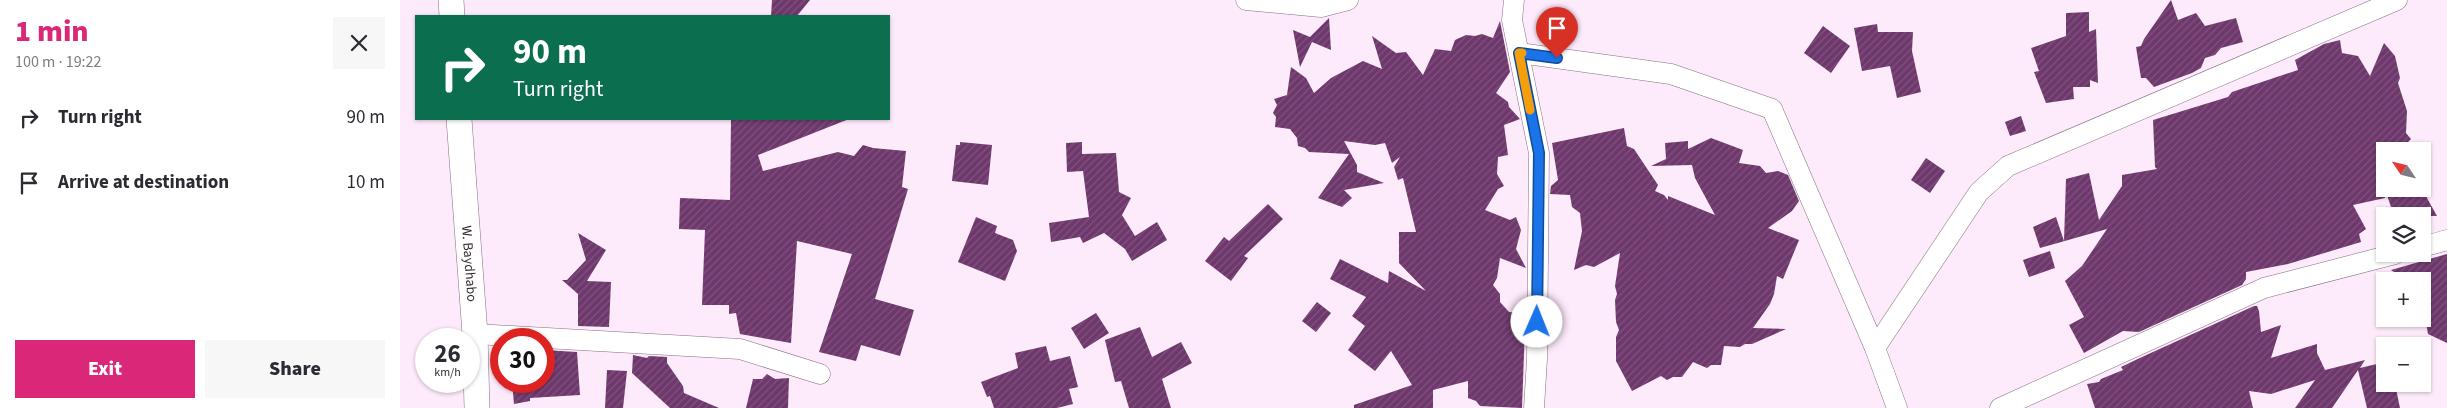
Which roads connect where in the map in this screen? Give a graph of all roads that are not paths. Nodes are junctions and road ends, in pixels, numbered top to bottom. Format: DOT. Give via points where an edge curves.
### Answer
graph roads {
  1 [pos="451,0"];
  2 [pos="1246,0"];
  3 [pos="1348,0"];
  4 [pos="1514,0"];
  5 [pos="2397,0"];
  6 [pos="452,15"];
  7 [pos="1519,53"];
  8 [pos="460,120"];
  9 [pos="2447,240"];
  10 [pos="2431,244"];
  11 [pos="2376,259"];
  12 [pos="475,328"];
  13 [pos="480,334"];
  14 [pos="1875,348"];
  15 [pos="820,374"];
  16 [pos="477,393"];
  17 [pos="477,408"];
  18 [pos="1534,408"];
  19 [pos="1897,408"];
  20 [pos="2000,408"];
  1 -- 6 [label="main road"];
  2 -- 3 [label="street" via="1321,7"];
  4 -- 7 [label="street" via="1512,20"];
  5 -- 14 [label="street" via="2008,166 1979,192"];
  7 -- 14 [label="street" via="1671,74 1772,109"];
  7 -- 18 [label="street" via="1539,153"];
  8 -- 12 [label="main road, W. Baydhabo"];
  9 -- 10 [label="street"];
  11 -- 20 [label="street" via="2264,288"];
  13 -- 15 [label="street" via="740,349"];
  14 -- 19 [label="street"];
  16 -- 17 [label="main road, W. Baydhabo"];
}
